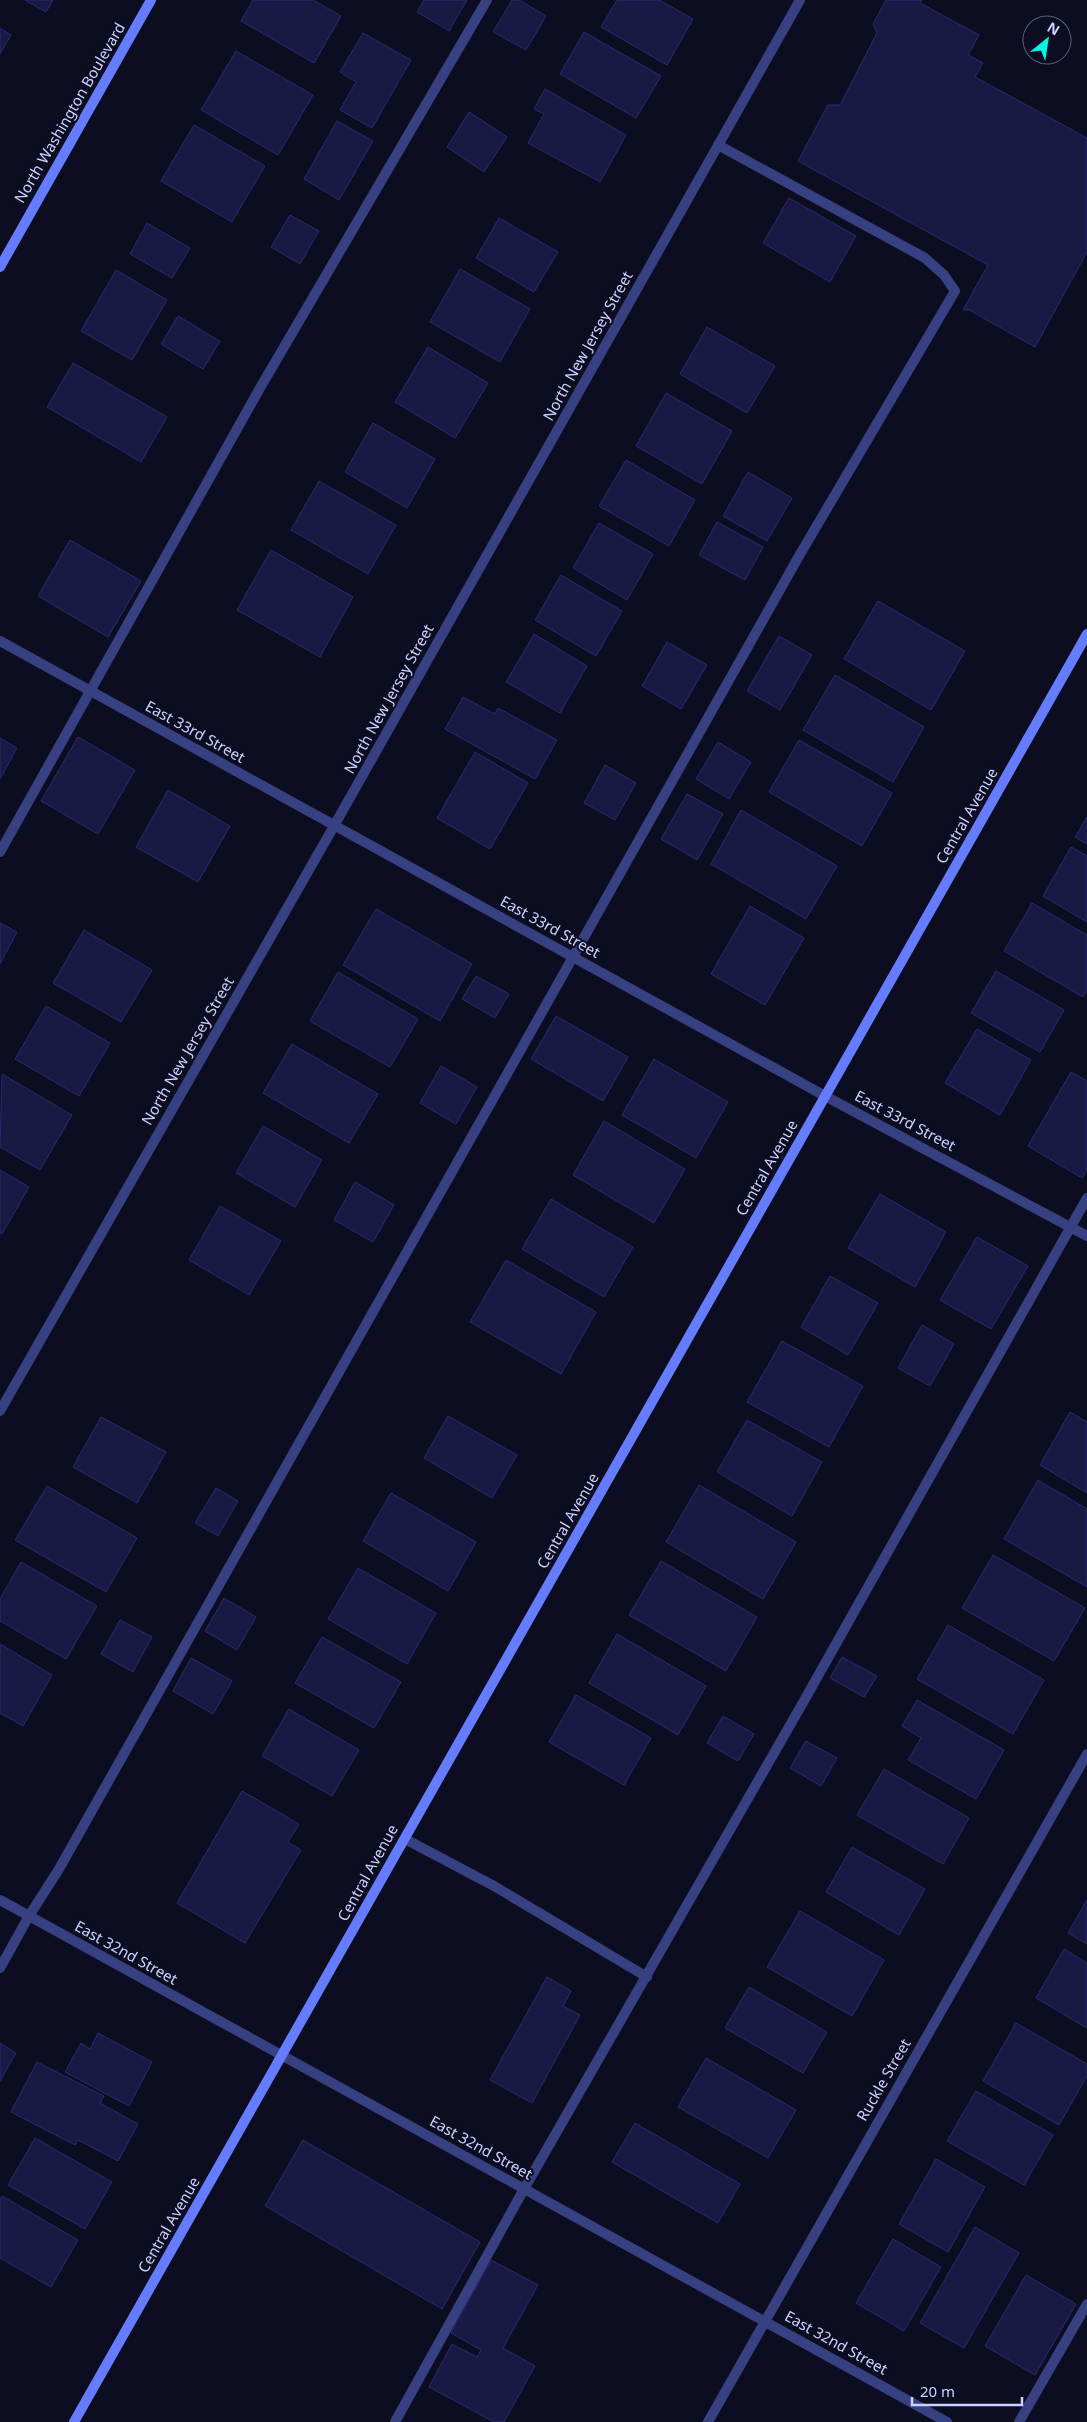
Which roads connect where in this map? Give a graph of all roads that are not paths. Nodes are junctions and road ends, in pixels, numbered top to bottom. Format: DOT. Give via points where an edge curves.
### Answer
graph roads {
  1 [pos="151,0"];
  2 [pos="488,0"];
  3 [pos="800,0"];
  4 [pos="718,145"];
  5 [pos="0,267"];
  6 [pos="1087,634"];
  7 [pos="0,641"];
  8 [pos="89,690"];
  9 [pos="334,826"];
  10 [pos="0,852"];
  11 [pos="573,958"];
  12 [pos="825,1096"];
  13 [pos="1087,1198"];
  14 [pos="1070,1227"];
  15 [pos="1087,1236"];
  16 [pos="0,1411"];
  17 [pos="1087,1754"];
  18 [pos="405,1839"];
  19 [pos="0,1900"];
  20 [pos="29,1916"];
  21 [pos="0,1968"];
  22 [pos="647,1977"];
  23 [pos="282,2056"];
  24 [pos="524,2189"];
  25 [pos="1087,2304"];
  26 [pos="764,2321"];
  27 [pos="74,2422"];
  28 [pos="395,2422"];
  29 [pos="708,2422"];
  30 [pos="947,2422"];
  31 [pos="1019,2422"];
  1 -- 5 [label="main road, North Washington Boulevard"];
  2 -- 8 [label="street" via="260,388"];
  3 -- 4 [label="street, North New Jersey Street"];
  4 -- 9 [label="street, North New Jersey Street"];
  4 -- 11 [label="street" via="925,258 944,274 955,291 799,556"];
  6 -- 12 [label="main road, Central Avenue"];
  7 -- 8 [label="street, East 33rd Street"];
  8 -- 9 [label="street, East 33rd Street"];
  8 -- 10 [label="street"];
  9 -- 11 [label="street, East 33rd Street"];
  9 -- 16 [label="street, North New Jersey Street"];
  11 -- 12 [label="street, East 33rd Street"];
  11 -- 20 [label="street" via="59,1869"];
  12 -- 14 [label="street, East 33rd Street"];
  12 -- 18 [label="main road, Central Avenue"];
  13 -- 14 [label="street"];
  14 -- 15 [label="street, East 33rd Street"];
  14 -- 22 [label="street"];
  17 -- 26 [label="street, Ruckle Street"];
  18 -- 22 [label="street" via="494,1886"];
  18 -- 23 [label="main road, Central Avenue"];
  19 -- 20 [label="street, East 32nd Street"];
  20 -- 21 [label="street"];
  20 -- 23 [label="street, East 32nd Street"];
  22 -- 24 [label="street"];
  23 -- 24 [label="street, East 32nd Street"];
  23 -- 27 [label="main road, Central Avenue"];
  24 -- 26 [label="street, East 32nd Street"];
  24 -- 28 [label="street"];
  25 -- 31 [label="street"];
  26 -- 29 [label="street, Ruckle Street"];
  26 -- 30 [label="street, East 32nd Street"];
}
